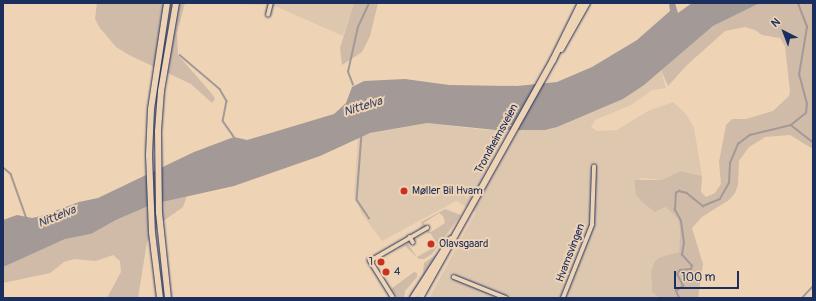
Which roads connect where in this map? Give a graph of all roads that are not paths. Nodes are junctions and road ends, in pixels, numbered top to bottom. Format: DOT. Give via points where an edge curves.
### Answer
graph roads {
  1 [pos="167,3"];
  2 [pos="176,3"];
  3 [pos="271,3"];
  4 [pos="581,3"];
  5 [pos="587,3"];
  6 [pos="268,15"];
  7 [pos="553,60"];
  8 [pos="594,167"];
  9 [pos="428,228"];
  10 [pos="459,228"];
  11 [pos="423,231"];
  12 [pos="426,235"];
  13 [pos="410,237"];
  14 [pos="413,242"];
  15 [pos="156,272"];
  16 [pos="454,278"];
  17 [pos="156,298"];
  18 [pos="160,298"];
  19 [pos="168,298"];
  20 [pos="393,298"];
  21 [pos="413,298"];
  22 [pos="420,298"];
  23 [pos="506,298"];
  24 [pos="563,298"];
  1 -- 15 [label="highway" via="151,109 152,233"];
  2 -- 19 [label="highway" via="161,91 158,131 161,233"];
  3 -- 6 [label="street"];
  4 -- 7 [label="highway, Trondheimsveien"];
  5 -- 7 [label="highway, Trondheimsveien"];
  7 -- 10 [label="highway, Trondheimsveien"];
  8 -- 24 [label="street, Hvamsvingen" via="592,225"];
  9 -- 11 [label="street"];
  10 -- 21 [label="highway, Trondheimsveien"];
  10 -- 22 [label="highway, Trondheimsveien"];
  11 -- 12 [label="street"];
  11 -- 13 [label="street"];
  13 -- 14 [label="street"];
  13 -- 20 [label="street" via="370,261"];
  15 -- 17 [label="highway"];
  15 -- 18 [label="highway"];
  16 -- 23 [label="street"];
}
